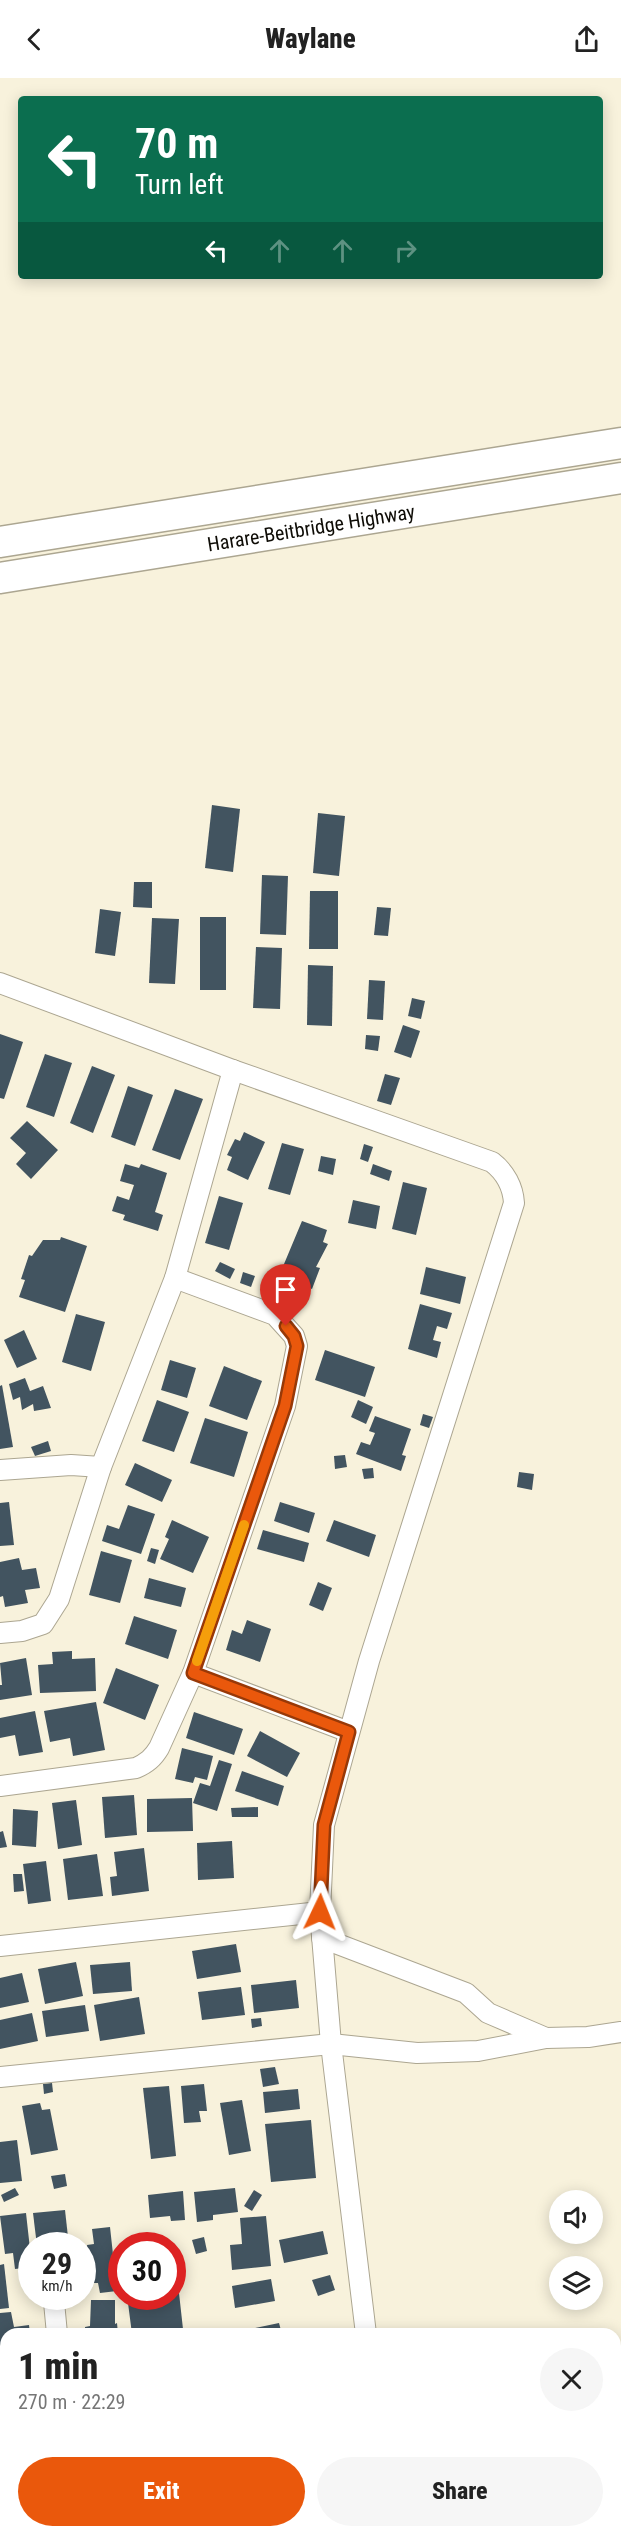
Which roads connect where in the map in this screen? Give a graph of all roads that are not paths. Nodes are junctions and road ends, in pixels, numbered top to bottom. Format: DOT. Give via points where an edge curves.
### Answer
graph roads {
  1 [pos="621,443"];
  2 [pos="621,478"];
  3 [pos="0,542"];
  4 [pos="0,579"];
  5 [pos="0,983"];
  6 [pos="233,1070"];
  7 [pos="175,1278"];
  8 [pos="101,1467"];
  9 [pos="0,1470"];
  10 [pos="0,1634"];
  11 [pos="193,1673"];
  12 [pos="349,1732"];
  13 [pos="0,1786"];
  14 [pos="320,1912"];
  15 [pos="322,1938"];
  16 [pos="0,1946"];
  17 [pos="621,2032"];
  18 [pos="546,2038"];
  19 [pos="331,2044"];
  20 [pos="0,2077"];
  21 [pos="55,2310"];
  22 [pos="56,2328"];
  23 [pos="365,2328"];
  1 -- 3 [label="highway, Harare-Beitbridge Highway"];
  2 -- 4 [label="highway, Harare-Beitbridge Highway"];
  5 -- 6 [label="street"];
  6 -- 7 [label="street"];
  6 -- 12 [label="street" via="492,1162 501,1169 513,1193 514,1203"];
  7 -- 8 [label="street"];
  7 -- 11 [label="street" via="275,1315 294,1336 297,1346 285,1406"];
  8 -- 9 [label="street"];
  8 -- 10 [label="street" via="52,1611 43,1624"];
  11 -- 12 [label="street"];
  11 -- 13 [label="street" via="159,1748 143,1764"];
  12 -- 14 [label="street" via="324,1825"];
  14 -- 15 [label="street"];
  14 -- 16 [label="street"];
  15 -- 18 [label="street" via="466,1993 488,2013"];
  15 -- 19 [label="street"];
  17 -- 18 [label="street"];
  18 -- 19 [label="street" via="478,2051 417,2053"];
  19 -- 20 [label="street"];
  19 -- 23 [label="street"];
  21 -- 22 [label="street"];
}
